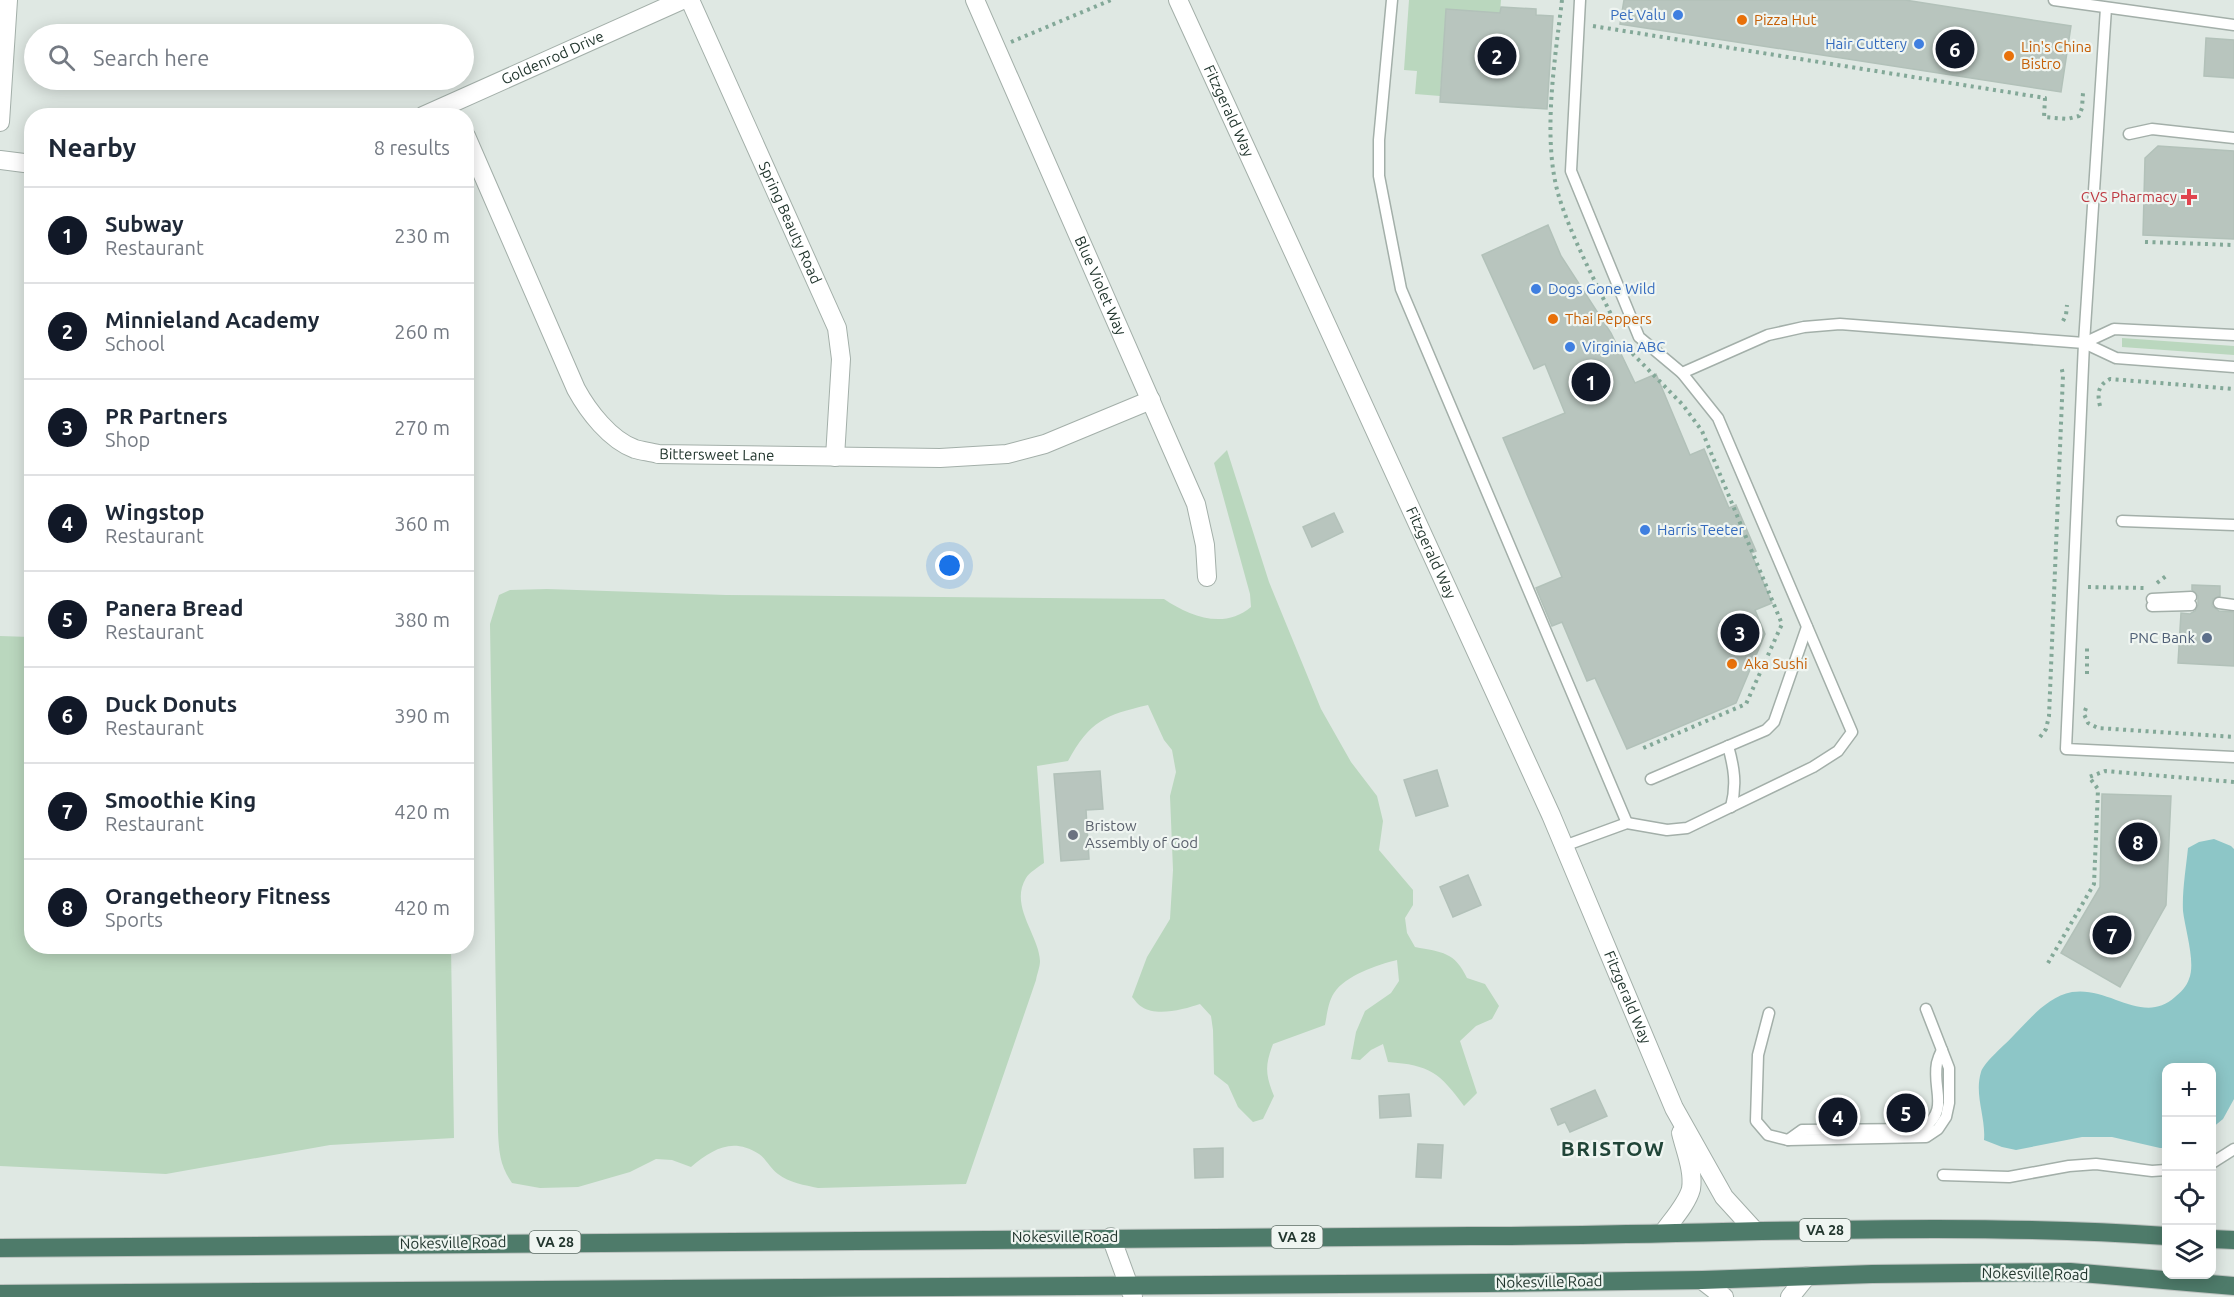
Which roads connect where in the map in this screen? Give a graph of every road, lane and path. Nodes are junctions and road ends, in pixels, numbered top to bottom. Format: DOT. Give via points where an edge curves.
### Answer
graph roads {
  1 [pos="8,0"];
  2 [pos="682,0"];
  3 [pos="690,0"];
  4 [pos="975,0"];
  5 [pos="1111,0"];
  6 [pos="1178,0"];
  7 [pos="1392,0"];
  8 [pos="1562,0"];
  9 [pos="1580,0"];
  10 [pos="2054,0"];
  11 [pos="2106,8"];
  12 [pos="1560,21"];
  13 [pos="1579,24"];
  14 [pos="2234,25"];
  15 [pos="996,48"];
  16 [pos="2084,85"];
  17 [pos="457,108"];
  18 [pos="0,122"];
  19 [pos="2129,134"];
  20 [pos="2234,138"];
  21 [pos="474,153"];
  22 [pos="0,160"];
  23 [pos="24,163"];
  24 [pos="2145,242"];
  25 [pos="2234,245"];
  26 [pos="2067,304"];
  27 [pos="2063,321"];
  28 [pos="1618,330"];
  29 [pos="2234,335"];
  30 [pos="1623,339"];
  31 [pos="2084,343"];
  32 [pos="2061,365"];
  33 [pos="2234,367"];
  34 [pos="1682,373"];
  35 [pos="2234,389"];
  36 [pos="1151,400"];
  37 [pos="2100,406"];
  38 [pos="835,457"];
  39 [pos="2122,521"];
  40 [pos="2234,525"];
  41 [pos="2166,576"];
  42 [pos="1207,577"];
  43 [pos="2088,587"];
  44 [pos="2234,599"];
  45 [pos="2191,601"];
  46 [pos="2152,602"];
  47 [pos="2234,605"];
  48 [pos="1807,627"];
  49 [pos="2086,708"];
  50 [pos="2234,736"];
  51 [pos="2040,737"];
  52 [pos="1728,746"];
  53 [pos="1641,749"];
  54 [pos="2234,757"];
  55 [pos="1651,779"];
  56 [pos="2234,782"];
  57 [pos="1731,807"];
  58 [pos="1627,824"];
  59 [pos="1564,846"];
  60 [pos="2048,963"];
  61 [pos="1926,1010"];
  62 [pos="1769,1013"];
  63 [pos="1674,1108"];
  64 [pos="2234,1149"];
  65 [pos="2216,1160"];
  66 [pos="2162,1170"];
  67 [pos="1943,1175"];
  68 [pos="1755,1231"];
  69 [pos="1663,1233"];
  70 [pos="2162,1236"];
  71 [pos="1111,1237"];
  72 [pos="2216,1239"];
  73 [pos="2234,1240"];
  74 [pos="0,1248"];
  75 [pos="1807,1276"];
  76 [pos="1702,1281"];
  77 [pos="2234,1286"];
  78 [pos="1129,1293"];
  79 [pos="0,1294"];
  80 [pos="1724,1297"];
  81 [pos="1790,1297"];
  1 -- 18 [label="street"];
  2 -- 17 [label="street, Goldenrod Drive"];
  3 -- 38 [label="street, Spring Beauty Road" via="837,328 841,359"];
  4 -- 15 [label="street, Blue Violet Way"];
  5 -- 15 [label="path"];
  6 -- 59 [label="street, Fitzgerald Way"];
  7 -- 58 [label="lane" via="1379,176 1401,290"];
  8 -- 12 [label="path"];
  9 -- 13 [label="lane"];
  10 -- 11 [label="lane"];
  11 -- 14 [label="lane"];
  11 -- 31 [label="lane"];
  12 -- 13 [label="path"];
  12 -- 28 [label="path" via="1552,111 1553,171 1570,225"];
  13 -- 16 [label="path" via="2045,98 2044,117 2079,116"];
  13 -- 34 [label="lane" via="1571,171 1639,337"];
  15 -- 36 [label="street, Blue Violet Way"];
  19 -- 20 [label="lane" via="2152,129"];
  21 -- 38 [label="street, Bittersweet Lane" via="576,389 587,410 607,430 632,448 658,454"];
  22 -- 23 [label="street"];
  24 -- 25 [label="path"];
  26 -- 27 [label="path"];
  29 -- 31 [label="lane" via="2114,329"];
  30 -- 53 [label="path" via="1702,431 1782,624 1746,704"];
  31 -- 33 [label="lane" via="2116,358"];
  31 -- 34 [label="lane" via="1840,324 1768,335"];
  31 -- 54 [label="lane" via="2066,749"];
  32 -- 51 [label="path" via="2049,716"];
  34 -- 48 [label="lane" via="1718,418"];
  35 -- 37 [label="path" via="2110,379 2098,390"];
  36 -- 38 [label="street, Bittersweet Lane" via="1046,444 1007,454"];
  36 -- 42 [label="street, Blue Violet Way" via="1196,504"];
  39 -- 40 [label="lane"];
  41 -- 43 [label="path" via="2145,588"];
  44 -- 47 [label="lane" via="2220,601"];
  45 -- 46 [label="lane"];
  48 -- 52 [label="lane" via="1774,722 1766,730"];
  48 -- 57 [label="lane" via="1852,732 1838,751 1813,767"];
  49 -- 50 [label="path" via="2088,723 2098,728"];
  52 -- 55 [label="lane"];
  52 -- 57 [label="lane" via="1735,775"];
  56 -- 60 [label="path" via="2105,771 2089,777 2098,789 2094,884"];
  57 -- 58 [label="lane" via="1687,828 1667,830"];
  58 -- 59 [label="lane"];
  59 -- 63 [label="street, Fitzgerald Way"];
  61 -- 62 [label="lane" via="1949,1068 1949,1103 1938,1129 1926,1137 1788,1140 1768,1136 1756,1121 1758,1055"];
  63 -- 68 [label="street, Fitzgerald Way" via="1724,1197"];
  63 -- 69 [label="street, Fitzgerald Way" via="1691,1173 1691,1189"];
  64 -- 65 [label="lane"];
  66 -- 67 [label="lane" via="2096,1164 2010,1177"];
  68 -- 69 [label="highway, Nokesville Road / VA 28"];
  68 -- 70 [label="highway, Nokesville Road / VA 28" via="1904,1228"];
  69 -- 71 [label="highway, Nokesville Road / VA 28"];
  71 -- 74 [label="highway, Nokesville Road / VA 28"];
  71 -- 78 [label="street"];
  72 -- 73 [label="highway"];
  75 -- 76 [label="highway, Nokesville Road"];
  75 -- 77 [label="highway, Nokesville Road" via="2070,1272"];
  75 -- 81 [label="street"];
  76 -- 78 [label="highway, Nokesville Road"];
  76 -- 80 [label="street"];
  78 -- 79 [label="highway, Nokesville Road"];
}
